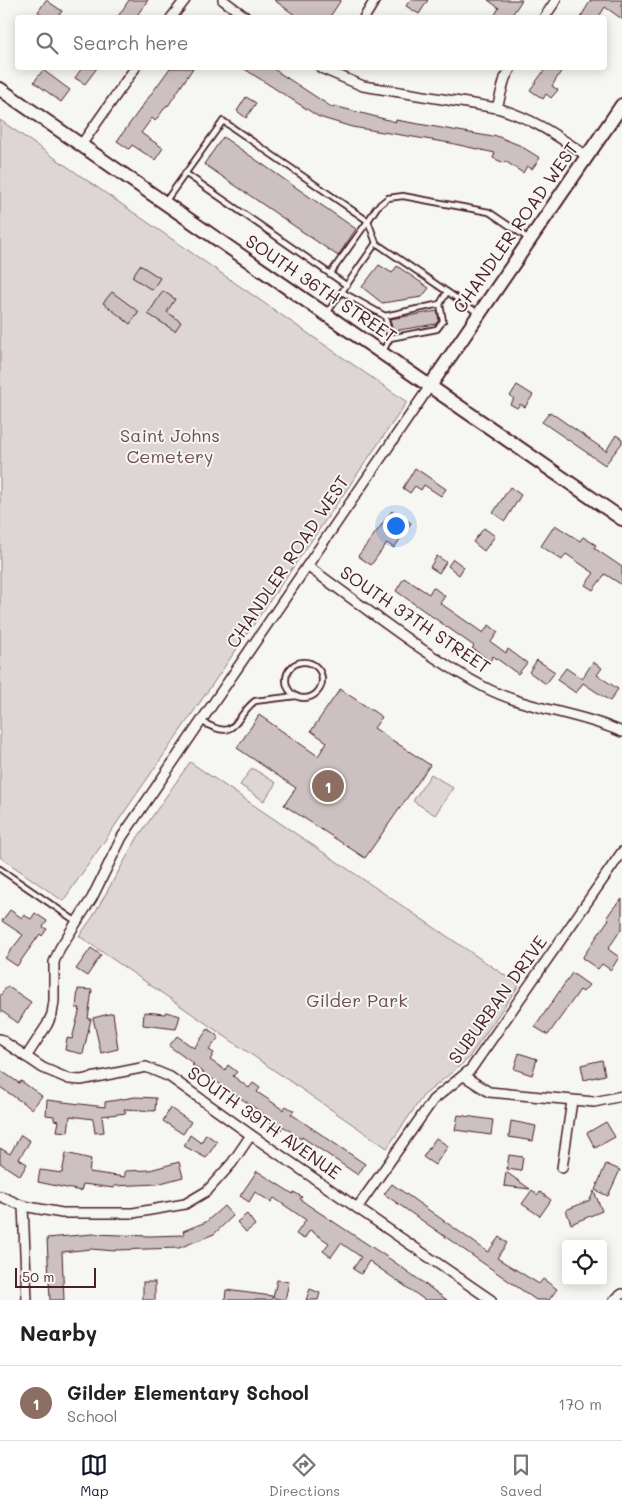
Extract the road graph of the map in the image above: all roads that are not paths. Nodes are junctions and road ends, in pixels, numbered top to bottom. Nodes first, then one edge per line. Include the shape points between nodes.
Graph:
1 (185, 0) edge
2 (223, 0) edge
3 (375, 0) edge
4 (556, 0) edge
5 (173, 15) edge
6 (243, 15) edge
7 (366, 15) edge
8 (546, 15) edge
9 (134, 70) edge
10 (510, 70) edge
11 (336, 71) edge
12 (0, 89) edge
13 (622, 105) edge
14 (497, 108) junction
15 (81, 145) junction
16 (587, 156) junction
17 (185, 173) junction
18 (164, 203) junction
19 (368, 221) junction
20 (530, 240) junction
21 (376, 243) junction
22 (330, 274) junction
23 (346, 285) junction
24 (342, 292) junction
25 (447, 292) junction
26 (440, 304) junction
27 (478, 313) junction
28 (326, 314) junction
29 (385, 316) junction
30 (428, 325) dead end
31 (415, 327) dead end
32 (404, 329) dead end
33 (429, 331) junction
34 (416, 334) junction
35 (405, 336) junction
36 (390, 338) junction
37 (383, 352) junction
38 (430, 386) junction
39 (622, 519) edge
40 (307, 566) junction
41 (296, 696) junction
42 (200, 720) junction
43 (622, 732) edge
44 (622, 852) edge
45 (0, 869) edge
46 (77, 922) junction
47 (0, 1039) edge
48 (26, 1057) junction
49 (464, 1076) junction
50 (621, 1098) edge
51 (572, 1101) junction
52 (251, 1135) junction
53 (562, 1168) dead end
54 (0, 1196) edge
55 (23, 1206) junction
56 (357, 1208) junction
57 (622, 1294) edge
58 (27, 1300) edge
59 (492, 1300) edge
60 (614, 1300) edge

1 - 5 street
2 - 6 street
3 - 7 street
4 - 8 street
9 - 15 street
10 - 14 street
11 - 14 street via 363,86
12 - 15 main road, SOUTH 36TH STREET
13 - 16 main road, CHANDLER ROAD WEST
14 - 16 street via 538,123
15 - 18 main road, SOUTH 36TH STREET
16 - 20 main road, CHANDLER ROAD WEST
17 - 18 lane
17 - 19 lane via 222,121
17 - 22 lane
18 - 28 main road, SOUTH 36TH STREET
19 - 20 lane via 388,198 403,196 489,212
19 - 21 lane
19 - 22 lane
20 - 27 main road, CHANDLER ROAD WEST
21 - 23 lane
21 - 25 lane
22 - 23 lane
23 - 24 lane
24 - 28 lane
24 - 29 lane
25 - 26 lane
25 - 27 lane
26 - 29 lane via 413,313
26 - 33 lane via 443,321 437,329
27 - 38 main road, CHANDLER ROAD WEST
28 - 37 main road, SOUTH 36TH STREET
29 - 36 lane
30 - 33 lane
31 - 34 lane
32 - 35 lane
33 - 34 lane
34 - 35 lane
35 - 36 lane
36 - 37 lane
37 - 38 main road, SOUTH 36TH STREET
38 - 39 main road, SOUTH 36TH STREET
38 - 40 street, CHANDLER ROAD WEST
40 - 42 street, CHANDLER ROAD WEST
40 - 43 street, SOUTH 37TH STREET via 438,659 485,687 529,705
41 - 41 lane via 308,698 319,691 322,679 313,664 296,664 288,672 288,689
41 - 42 lane via 255,701 228,730 218,730
42 - 46 street, CHANDLER ROAD WEST via 129,824
44 - 49 street, SUBURBAN DRIVE
45 - 46 lane
46 - 48 street, CHANDLER ROAD WEST via 54,962 52,1014
47 - 48 street, SOUTH 39TH AVENUE
48 - 52 street, SOUTH 39TH AVENUE via 69,1079 82,1080 146,1067 156,1070
49 - 51 street via 489,1092
49 - 56 street, SUBURBAN DRIVE via 433,1100
50 - 51 street
51 - 53 street
52 - 55 street via 207,1190 185,1204 133,1213 62,1213
52 - 56 street, SOUTH 39TH AVENUE
54 - 55 street
55 - 58 street
56 - 59 street, SOUTH 39TH AVENUE
57 - 60 street

